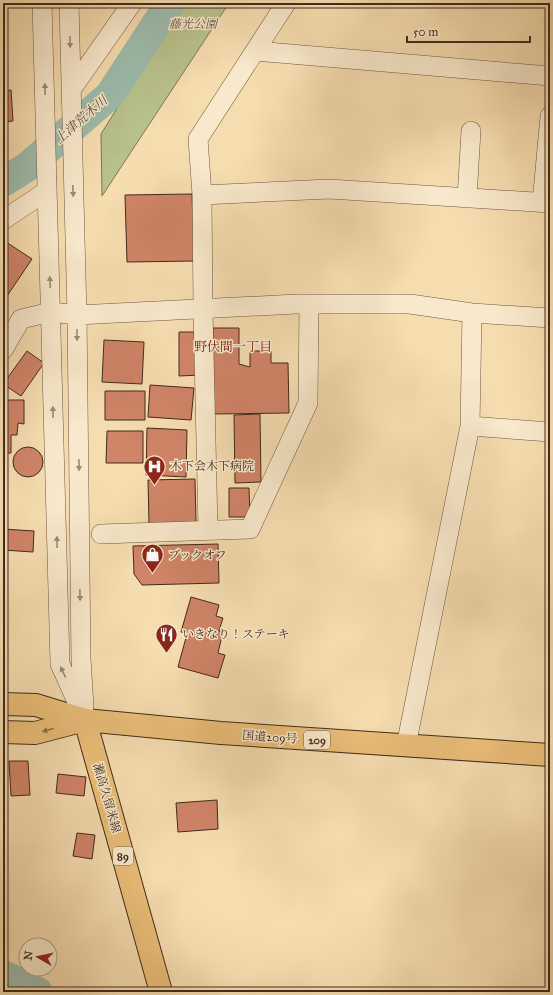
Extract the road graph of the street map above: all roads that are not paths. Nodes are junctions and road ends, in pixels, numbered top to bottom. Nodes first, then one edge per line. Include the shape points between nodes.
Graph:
1 (42, 3) edge
2 (69, 3) edge
3 (132, 3) edge
4 (286, 3) edge
5 (255, 51) junction
6 (550, 76) edge
7 (71, 90) junction
8 (550, 116) edge
9 (471, 131) dead end
10 (47, 189) junction
11 (202, 195) junction
12 (467, 198) junction
13 (546, 203) edge
14 (3, 220) edge
15 (309, 304) junction
16 (202, 309) junction
17 (51, 312) junction
18 (472, 313) junction
19 (77, 315) junction
20 (550, 318) edge
21 (3, 350) edge
22 (470, 426) junction
23 (550, 432) edge
24 (208, 530) junction
25 (101, 534) dead end
26 (3, 704) edge
27 (85, 720) junction
28 (3, 732) edge
29 (406, 746) junction
30 (550, 755) edge
31 (161, 992) edge

10 -> 1 street
2 -> 7 street
3 - 7 street
4 - 5 street
5 - 6 street
5 - 11 street via 198,139
7 -> 19 street
8 - 13 street
9 - 12 street
10 - 14 street
17 -> 10 street
11 - 12 street via 329,189
11 - 16 street
12 - 13 street
15 - 16 street
15 - 18 street via 410,304
15 - 24 street via 308,403 250,529
16 - 19 street
16 - 24 street
17 - 19 street
17 - 21 street via 21,319
27 -> 17 street via 60,664
18 - 20 street
18 - 22 street
19 -> 27 street via 81,659
22 - 23 street
22 - 29 street
24 - 25 street
26 - 27 main road, 209 via 36,705
27 -> 28 main road, 209 via 35,733
27 - 29 main road, 国道209号 / 209
27 - 31 main road, 瀬高久留米線 / 89
29 - 30 main road, 国道209号 / 209

